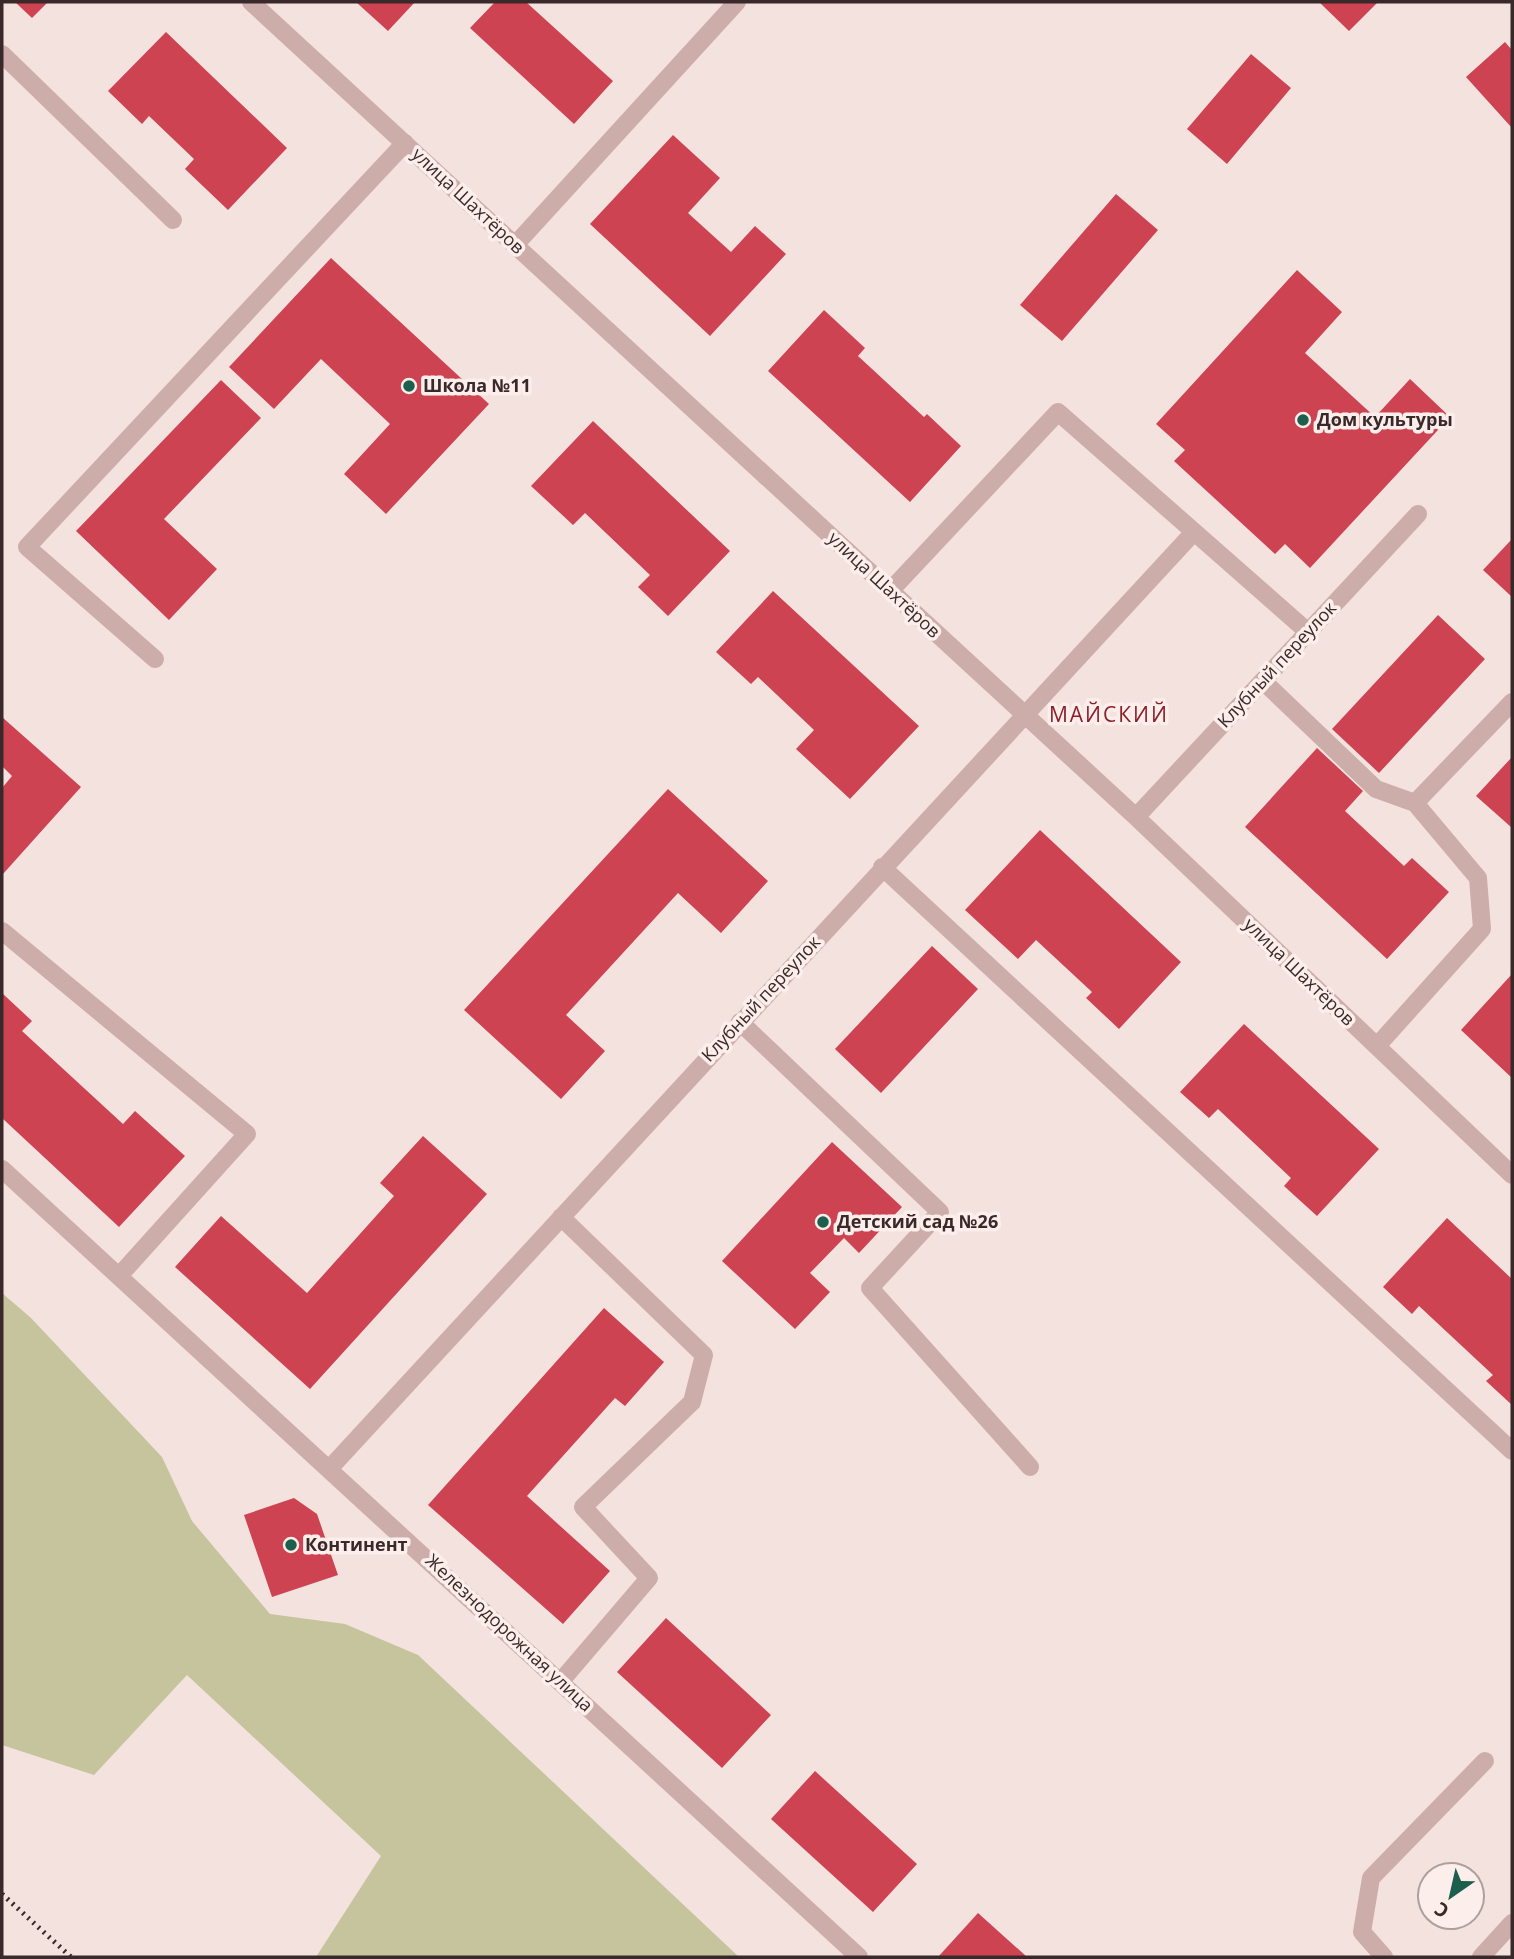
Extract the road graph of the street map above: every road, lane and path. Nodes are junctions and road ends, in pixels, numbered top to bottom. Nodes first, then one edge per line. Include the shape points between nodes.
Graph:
1 (251, 2) edge
2 (737, 2) edge
3 (2, 54) edge
4 (405, 143) junction
5 (173, 220) dead end
6 (515, 245) junction
7 (1418, 514) dead end
8 (1194, 532) junction
9 (890, 591) junction
10 (1308, 632) junction
11 (155, 659) dead end
12 (1263, 681) junction
13 (1512, 702) edge
14 (1023, 714) junction
15 (1415, 803) junction
16 (1136, 817) junction
17 (882, 867) junction
18 (2, 931) edge
19 (740, 1022) junction
20 (1377, 1046) junction
21 (2, 1169) edge
22 (1512, 1175) edge
23 (561, 1217) junction
24 (119, 1276) junction
25 (1512, 1451) edge
26 (1031, 1467) dead end
27 (330, 1468) junction
28 (561, 1681) junction
29 (1485, 1761) dead end
30 (1512, 1923) edge
31 (859, 1957) edge
32 (1384, 1957) edge
33 (1482, 1957) edge

1 - 4 street, улица Шахтёров
2 - 6 street
3 - 5 street
4 - 6 street, улица Шахтёров
4 - 11 street via 27,547
6 - 9 street, улица Шахтёров
7 - 10 street, Клубный переулок
8 - 9 street via 1058,412
8 - 10 street
8 - 14 street, Клубный переулок
9 - 14 street, улица Шахтёров
10 - 12 street, Клубный переулок
12 - 15 street via 1376,789
12 - 16 street, Клубный переулок
13 - 15 street
14 - 16 street, улица Шахтёров
14 - 17 street, Клубный переулок
15 - 20 street via 1478,878 1482,929
16 - 20 street, улица Шахтёров
17 - 19 street, Клубный переулок
17 - 25 street
18 - 24 street via 247,1134
19 - 23 street, Клубный переулок
19 - 26 street via 940,1212 870,1288
20 - 22 street, улица Шахтёров
21 - 24 street, Железнодорожная улица
23 - 27 street, Клубный переулок
23 - 28 street via 704,1355 692,1402 583,1507 649,1578
24 - 27 street, Железнодорожная улица
27 - 28 street, Железнодорожная улица
28 - 31 street, Железнодорожная улица
29 - 32 street via 1371,1878 1362,1932
30 - 33 street

